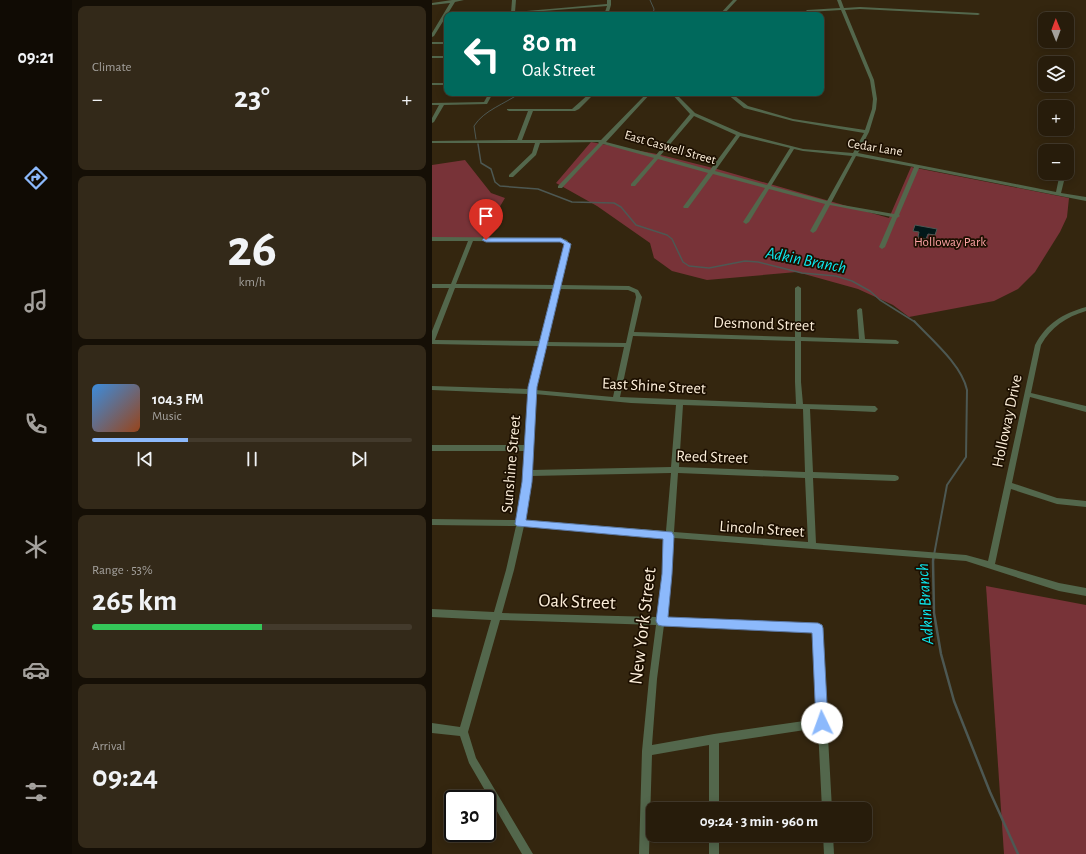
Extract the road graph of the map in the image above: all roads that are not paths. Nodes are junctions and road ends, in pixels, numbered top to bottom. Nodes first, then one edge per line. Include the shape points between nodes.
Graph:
1 (462, 0) edge
2 (514, 0) edge
3 (609, 0) edge
4 (734, 0) edge
5 (839, 0) edge
6 (454, 1) edge
7 (432, 4) edge
8 (610, 5) junction
9 (562, 8) junction
10 (842, 8) junction
11 (447, 12) edge
12 (513, 12) edge
13 (529, 12) edge
14 (562, 12) edge
15 (607, 12) edge
16 (724, 12) edge
17 (807, 12) edge
18 (978, 14) dead end
19 (444, 16) edge
20 (436, 28) edge
21 (432, 36) edge
22 (432, 43) edge
23 (444, 43) edge
24 (432, 57) edge
25 (444, 57) edge
26 (432, 84) edge
27 (444, 84) edge
28 (489, 96) edge
29 (590, 96) edge
30 (646, 96) edge
31 (676, 96) edge
32 (732, 96) edge
33 (432, 104) edge
34 (442, 104) junction
35 (509, 110) dead end
36 (531, 110) junction
37 (693, 114) junction
38 (432, 122) edge
39 (867, 132) junction
40 (739, 134) junction
41 (519, 141) junction
42 (538, 141) junction
43 (432, 142) edge
44 (603, 142) junction
45 (793, 147) junction
46 (855, 155) junction
47 (657, 156) junction
48 (917, 166) junction
49 (712, 171) junction
50 (511, 176) dead end
51 (1061, 180) edge
52 (633, 185) dead end
53 (560, 187) dead end
54 (768, 187) junction
55 (1058, 194) junction
56 (1086, 199) edge
57 (829, 204) junction
58 (686, 207) dead end
59 (897, 216) junction
60 (746, 222) dead end
61 (813, 232) dead end
62 (432, 239) edge
63 (471, 240) junction
64 (882, 247) dead end
65 (432, 286) edge
66 (453, 287) junction
67 (558, 288) junction
68 (798, 288) dead end
69 (1086, 309) edge
70 (860, 310) dead end
71 (631, 334) junction
72 (432, 339) edge
73 (797, 339) junction
74 (862, 341) junction
75 (432, 342) edge
76 (896, 342) dead end
77 (543, 343) junction
78 (628, 345) junction
79 (432, 388) edge
80 (532, 392) junction
81 (1027, 394) junction
82 (616, 399) junction
83 (680, 402) junction
84 (803, 406) junction
85 (875, 409) dead end
86 (1086, 409) edge
87 (432, 448) edge
88 (529, 448) junction
89 (674, 470) junction
90 (528, 473) junction
91 (808, 475) junction
92 (895, 478) dead end
93 (1008, 485) junction
94 (1086, 504) edge
95 (432, 522) edge
96 (520, 524) junction
97 (669, 536) junction
98 (812, 546) junction
99 (991, 565) junction
100 (1086, 592) edge
101 (432, 613) edge
102 (496, 616) junction
103 (662, 621) junction
104 (822, 723) junction
105 (432, 728) edge
106 (463, 732) junction
107 (714, 739) junction
108 (647, 751) junction
109 (714, 802) edge
110 (827, 802) edge
111 (714, 842) edge
112 (828, 842) edge
113 (528, 854) edge
114 (644, 854) edge
115 (714, 854) edge
116 (829, 854) edge

1 - 6 street
2 - 12 street
3 - 8 street
4 - 16 street
5 - 10 street
6 - 7 street
6 - 11 street
8 - 9 street
8 - 15 street
9 - 13 street
9 - 14 street
10 - 17 street
10 - 18 street
10 - 39 street via 874,90 874,109
19 - 20 street
20 - 21 street
22 - 23 street
24 - 25 street
26 - 27 street
28 - 34 street via 485,103
29 - 36 street via 573,110
30 - 44 street
31 - 37 street, Cedar Lane
32 - 39 street via 746,107 793,120
33 - 34 street
34 - 38 street
35 - 36 street
36 - 41 street
37 - 40 street, Cedar Lane
37 - 47 street
39 - 46 street
40 - 45 street, Cedar Lane
40 - 49 street
41 - 42 street, East Caswell Street
41 - 43 street, East Caswell Street
42 - 44 street, East Caswell Street
42 - 50 street via 534,154
44 - 47 street, East Caswell Street
44 - 53 street
45 - 46 street, Cedar Lane
45 - 54 street
46 - 48 street, Cedar Lane
46 - 57 street
47 - 49 street, East Caswell Street
47 - 52 street
48 - 55 street, Cedar Lane
48 - 59 street
49 - 54 street, East Caswell Street
49 - 58 street
51 - 55 street
54 - 57 street, East Caswell Street
54 - 60 street
55 - 56 street, Cedar Lane
57 - 59 street, East Caswell Street
57 - 61 street
59 - 64 street
62 - 63 street
63 - 66 street
63 - 67 street, Sunshine Street via 561,240 567,244
65 - 66 street
66 - 67 street
66 - 72 street
67 - 71 street via 635,290 638,297
67 - 77 street, Sunshine Street
68 - 73 street
69 - 81 street, Holloway Drive via 1056,322 1042,336
70 - 74 street
71 - 73 street, Desmond Street
71 - 78 street
73 - 74 street, Desmond Street
73 - 84 street via 798,382
74 - 76 street, Desmond Street
75 - 77 street
77 - 78 street
77 - 80 street, Sunshine Street
78 - 82 street
79 - 80 street, East Shine Street
80 - 82 street, East Shine Street
80 - 88 street, Sunshine Street
81 - 86 street
81 - 93 street, Holloway Drive
82 - 83 street, East Shine Street
83 - 84 street, East Shine Street
83 - 89 street, New York Street
84 - 85 street, East Shine Street
84 - 91 street
87 - 88 street
88 - 90 street, Sunshine Street
89 - 90 street, Reed Street
89 - 91 street, Reed Street
89 - 97 street, New York Street
90 - 96 street, Sunshine Street
91 - 92 street, Reed Street
91 - 98 street
93 - 94 street via 1057,501
93 - 99 street, Holloway Drive
95 - 96 street, Lincoln Street
96 - 97 street, Lincoln Street
96 - 102 street, Sunshine Street
97 - 98 street, Lincoln Street
97 - 103 street, New York Street
98 - 99 street, Lincoln Street via 930,554 966,558
99 - 100 street, Lincoln Street via 1059,587
101 - 102 street, Oak Street
102 - 103 street, Oak Street
102 - 106 street, Sunshine Street
103 - 104 street, Oak Street via 818,628
103 - 108 street, New York Street via 653,678
104 - 107 street
104 - 110 street
105 - 106 street
106 - 113 street via 472,760
107 - 108 street
107 - 109 street
108 - 114 street, New York Street
111 - 115 street
112 - 116 street

